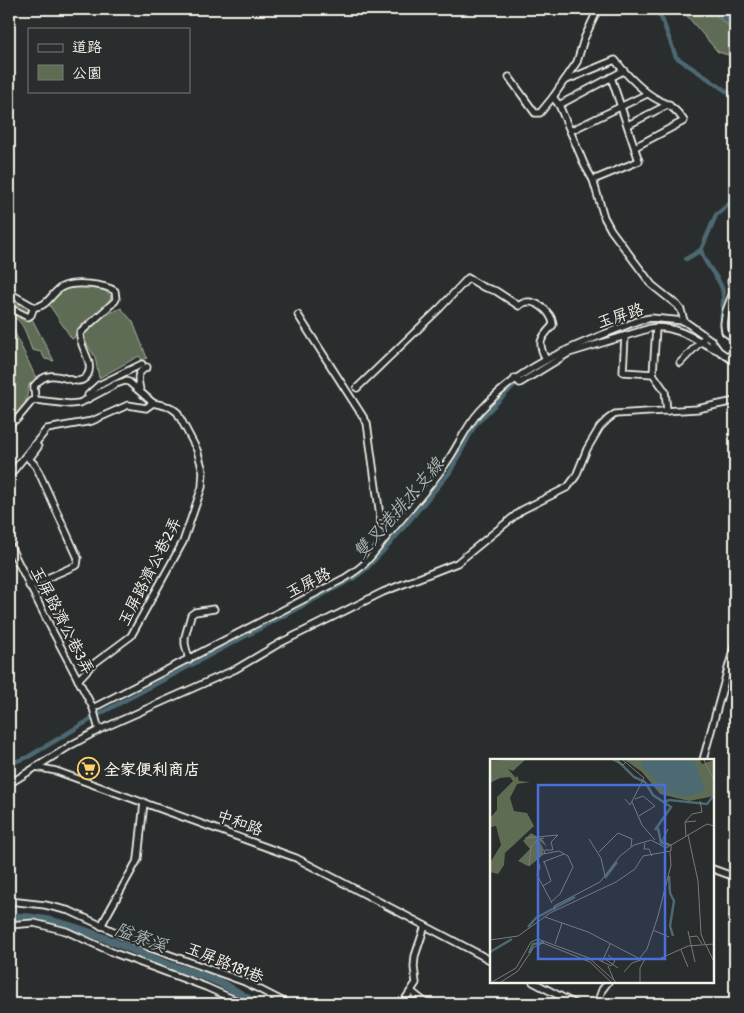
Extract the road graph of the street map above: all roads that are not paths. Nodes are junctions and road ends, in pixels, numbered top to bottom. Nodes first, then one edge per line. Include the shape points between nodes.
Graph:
1 (598, 9) edge
2 (624, 71) junction
3 (509, 77) dead end
4 (612, 77) junction
5 (564, 81) junction
6 (647, 94) junction
7 (553, 97) junction
8 (669, 104) junction
9 (559, 105) junction
10 (622, 106) junction
11 (628, 125) junction
12 (570, 131) junction
13 (635, 147) junction
14 (593, 180) junction
15 (735, 280) edge
16 (9, 292) edge
17 (735, 302) edge
18 (728, 305) junction
19 (34, 307) junction
20 (9, 310) edge
21 (298, 314) dead end
22 (684, 321) junction
23 (656, 328) junction
24 (625, 336) junction
25 (706, 336) junction
26 (735, 339) edge
27 (701, 342) junction
28 (718, 351) junction
29 (546, 360) junction
30 (735, 362) edge
31 (680, 363) dead end
32 (653, 374) junction
33 (516, 378) junction
34 (357, 388) dead end
35 (140, 391) junction
36 (34, 400) junction
37 (735, 400) edge
38 (153, 403) junction
39 (70, 404) junction
40 (667, 411) junction
41 (9, 424) edge
42 (36, 444) junction
43 (9, 476) edge
44 (392, 530) junction
45 (9, 544) edge
46 (30, 586) junction
47 (214, 610) dead end
48 (735, 643) edge
49 (189, 660) junction
50 (78, 680) junction
51 (93, 708) junction
52 (99, 730) junction
53 (703, 759) edge
54 (36, 767) junction
55 (9, 784) edge
56 (144, 802) junction
57 (714, 869) edge
58 (735, 877) edge
59 (9, 901) edge
60 (9, 925) edge
61 (101, 926) junction
62 (425, 926) junction
63 (490, 960) edge
64 (535, 983) edge
65 (607, 983) edge
66 (412, 992) junction
67 (244, 1004) edge
68 (288, 1004) edge
69 (402, 1004) edge
70 (427, 1004) edge
71 (575, 1004) edge
72 (597, 1004) edge

1 - 5 street via 577,62
2 - 4 street
2 - 5 street via 616,60
2 - 6 street
3 - 7 street via 535,113 540,113
4 - 9 street
4 - 10 street
5 - 7 street
6 - 8 street
6 - 10 street
7 - 9 street, 玉屏路
8 - 11 street
8 - 13 street via 677,109 684,121
9 - 12 street, 玉屏路
10 - 11 street
10 - 12 street
11 - 13 street
12 - 14 street, 玉屏路
13 - 14 street via 639,161
14 - 22 street, 玉屏路 via 611,230 652,285 677,305
15 - 18 street via 732,281 733,292
16 - 19 street
17 - 18 street
18 - 26 street via 725,332
19 - 20 street via 28,318
19 - 36 street via 44,305 63,286 74,284 105,286 116,295 115,301 80,333 89,363 84,379 74,381 53,375 41,379 34,386
21 - 44 street via 367,423 381,524
22 - 25 street, 玉屏路
22 - 29 street, 玉屏路 via 640,320
23 - 24 street
23 - 27 street via 674,329
23 - 32 street
24 - 32 street via 623,372
24 - 33 street via 570,353 520,384
25 - 27 street
25 - 28 street, 玉屏路
27 - 28 street
27 - 31 street
28 - 30 street, 玉屏路
29 - 33 street, 玉屏路
29 - 34 street via 540,341 553,326 549,313 528,301 519,306 468,278
32 - 40 street via 665,391
33 - 44 street, 玉屏路 via 496,394 466,428 447,463
35 - 38 street, 玉屏路濟公巷2弄
35 - 39 street, 玉屏路濟公巷2弄 via 125,381 109,386 84,402
35 - 39 street via 138,375 144,365 99,385 82,400
36 - 39 street, 玉屏路濟公巷2弄
36 - 41 street
37 - 40 street via 697,409
38 - 42 street via 146,408 128,405 92,421 47,429
38 - 50 street, 玉屏路濟公巷2弄 via 177,412 197,450 203,471 202,486 180,548 131,636 92,665
40 - 52 street via 615,414 608,419 587,449 568,488 522,510 457,563 384,592 280,643 236,669
42 - 43 street
42 - 46 street via 38,446 29,459 36,466 79,562
44 - 49 street, 玉屏路 via 363,565 345,578
45 - 46 street, 玉屏路濟公巷3弄
46 - 50 street, 玉屏路濟公巷3弄
47 - 49 street via 191,615 185,644
48 - 53 street
49 - 51 street, 玉屏路
50 - 51 street, 玉屏路濟公巷3弄
51 - 52 street
52 - 54 street
54 - 55 street
54 - 56 street, 中和路
56 - 61 street via 138,859
56 - 62 street, 中和路 via 296,858
57 - 58 street
59 - 61 street, 玉屏路181巷 via 70,911
60 - 67 street via 34,923 66,931
61 - 68 street, 玉屏路181巷 via 244,982
62 - 63 street, 中和路
62 - 66 street via 416,956 416,983
64 - 71 street
65 - 72 street
66 - 69 street
66 - 70 street

